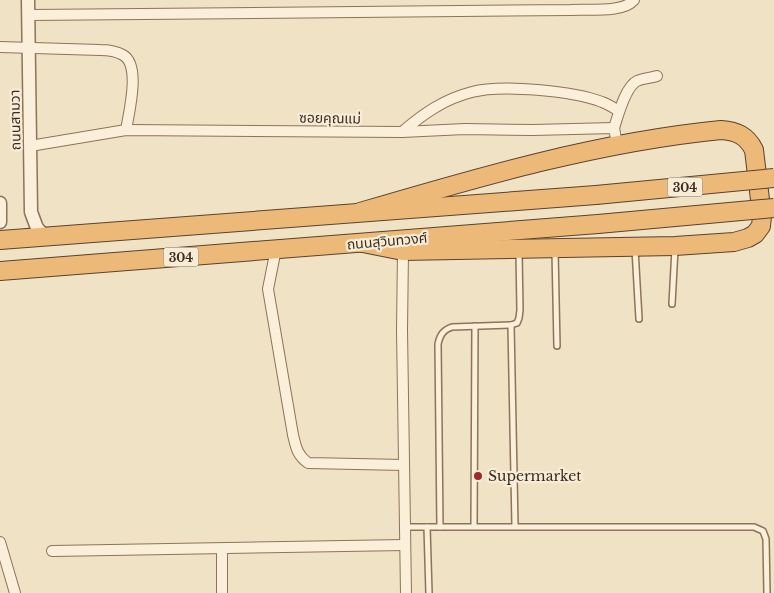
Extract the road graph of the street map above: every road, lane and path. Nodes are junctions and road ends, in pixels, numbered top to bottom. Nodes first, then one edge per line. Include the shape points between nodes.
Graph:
1 (28, 0) edge
2 (634, 0) edge
3 (28, 15) junction
4 (0, 47) edge
5 (29, 47) junction
6 (657, 76) dead end
7 (619, 111) junction
8 (126, 130) junction
9 (402, 132) junction
10 (616, 136) junction
11 (30, 146) junction
12 (774, 178) edge
13 (0, 203) edge
14 (774, 208) edge
15 (360, 212) junction
16 (0, 222) edge
17 (45, 236) junction
18 (0, 240) edge
19 (363, 243) junction
20 (635, 246) junction
21 (675, 246) junction
22 (555, 248) junction
23 (276, 249) junction
24 (518, 249) junction
25 (403, 251) junction
26 (0, 271) edge
27 (672, 304) dead end
28 (639, 319) dead end
29 (511, 325) junction
30 (474, 326) junction
31 (557, 346) dead end
32 (404, 465) junction
33 (474, 526) junction
34 (515, 526) junction
35 (405, 527) junction
36 (427, 527) junction
37 (440, 527) junction
38 (0, 542) edge
39 (405, 545) junction
40 (222, 548) junction
41 (52, 551) dead end
42 (14, 593) edge
43 (222, 593) edge
44 (406, 593) edge
45 (430, 593) edge
46 (767, 593) edge

1 - 3 street, ถนนสามวา
2 - 3 street via 620,8 571,10
3 - 5 street, ถนนสามวา
4 - 5 street
5 - 8 street via 114,51 124,55 133,72
5 - 11 street, ถนนสามวา
6 - 7 street via 637,81
7 - 9 street via 602,102 571,95 531,90 473,92 424,112
7 - 10 street
8 - 9 street, ซอยคุณแม่
8 - 11 street, ซอยคุณแม่
9 - 10 street, ซอยคุณแม่ via 533,130
10 - 15 highway
10 - 21 highway via 721,130 732,131 750,141 754,150 761,226 755,234 734,242
11 - 17 street, ถนนสามวา via 31,212 37,228
12 - 15 highway, 304, bridge
13 - 16 street
14 - 19 highway, ถนนสุวินทวงศ์ / 304, bridge
15 - 17 highway, 304
17 - 18 highway, 304
19 - 23 highway, ถนนสุวินทวงศ์ / 304
19 - 25 highway
20 - 21 highway
20 - 22 highway
20 - 28 lane
21 - 27 lane
22 - 24 highway
22 - 31 lane
23 - 26 highway, ถนนสุวินทวงศ์ / 304
23 - 32 street via 268,289 292,435 301,458 308,463
24 - 25 highway
24 - 29 lane via 519,318
25 - 32 street
29 - 30 lane
29 - 34 lane
30 - 33 lane
30 - 37 lane via 452,327 440,336 438,344
32 - 35 street
33 - 34 lane
33 - 37 lane
34 - 46 lane via 758,528 765,533 766,539
35 - 36 lane
35 - 39 street
36 - 37 lane
36 - 45 lane
38 - 42 street
39 - 40 street
39 - 44 street
40 - 41 street
40 - 43 street

